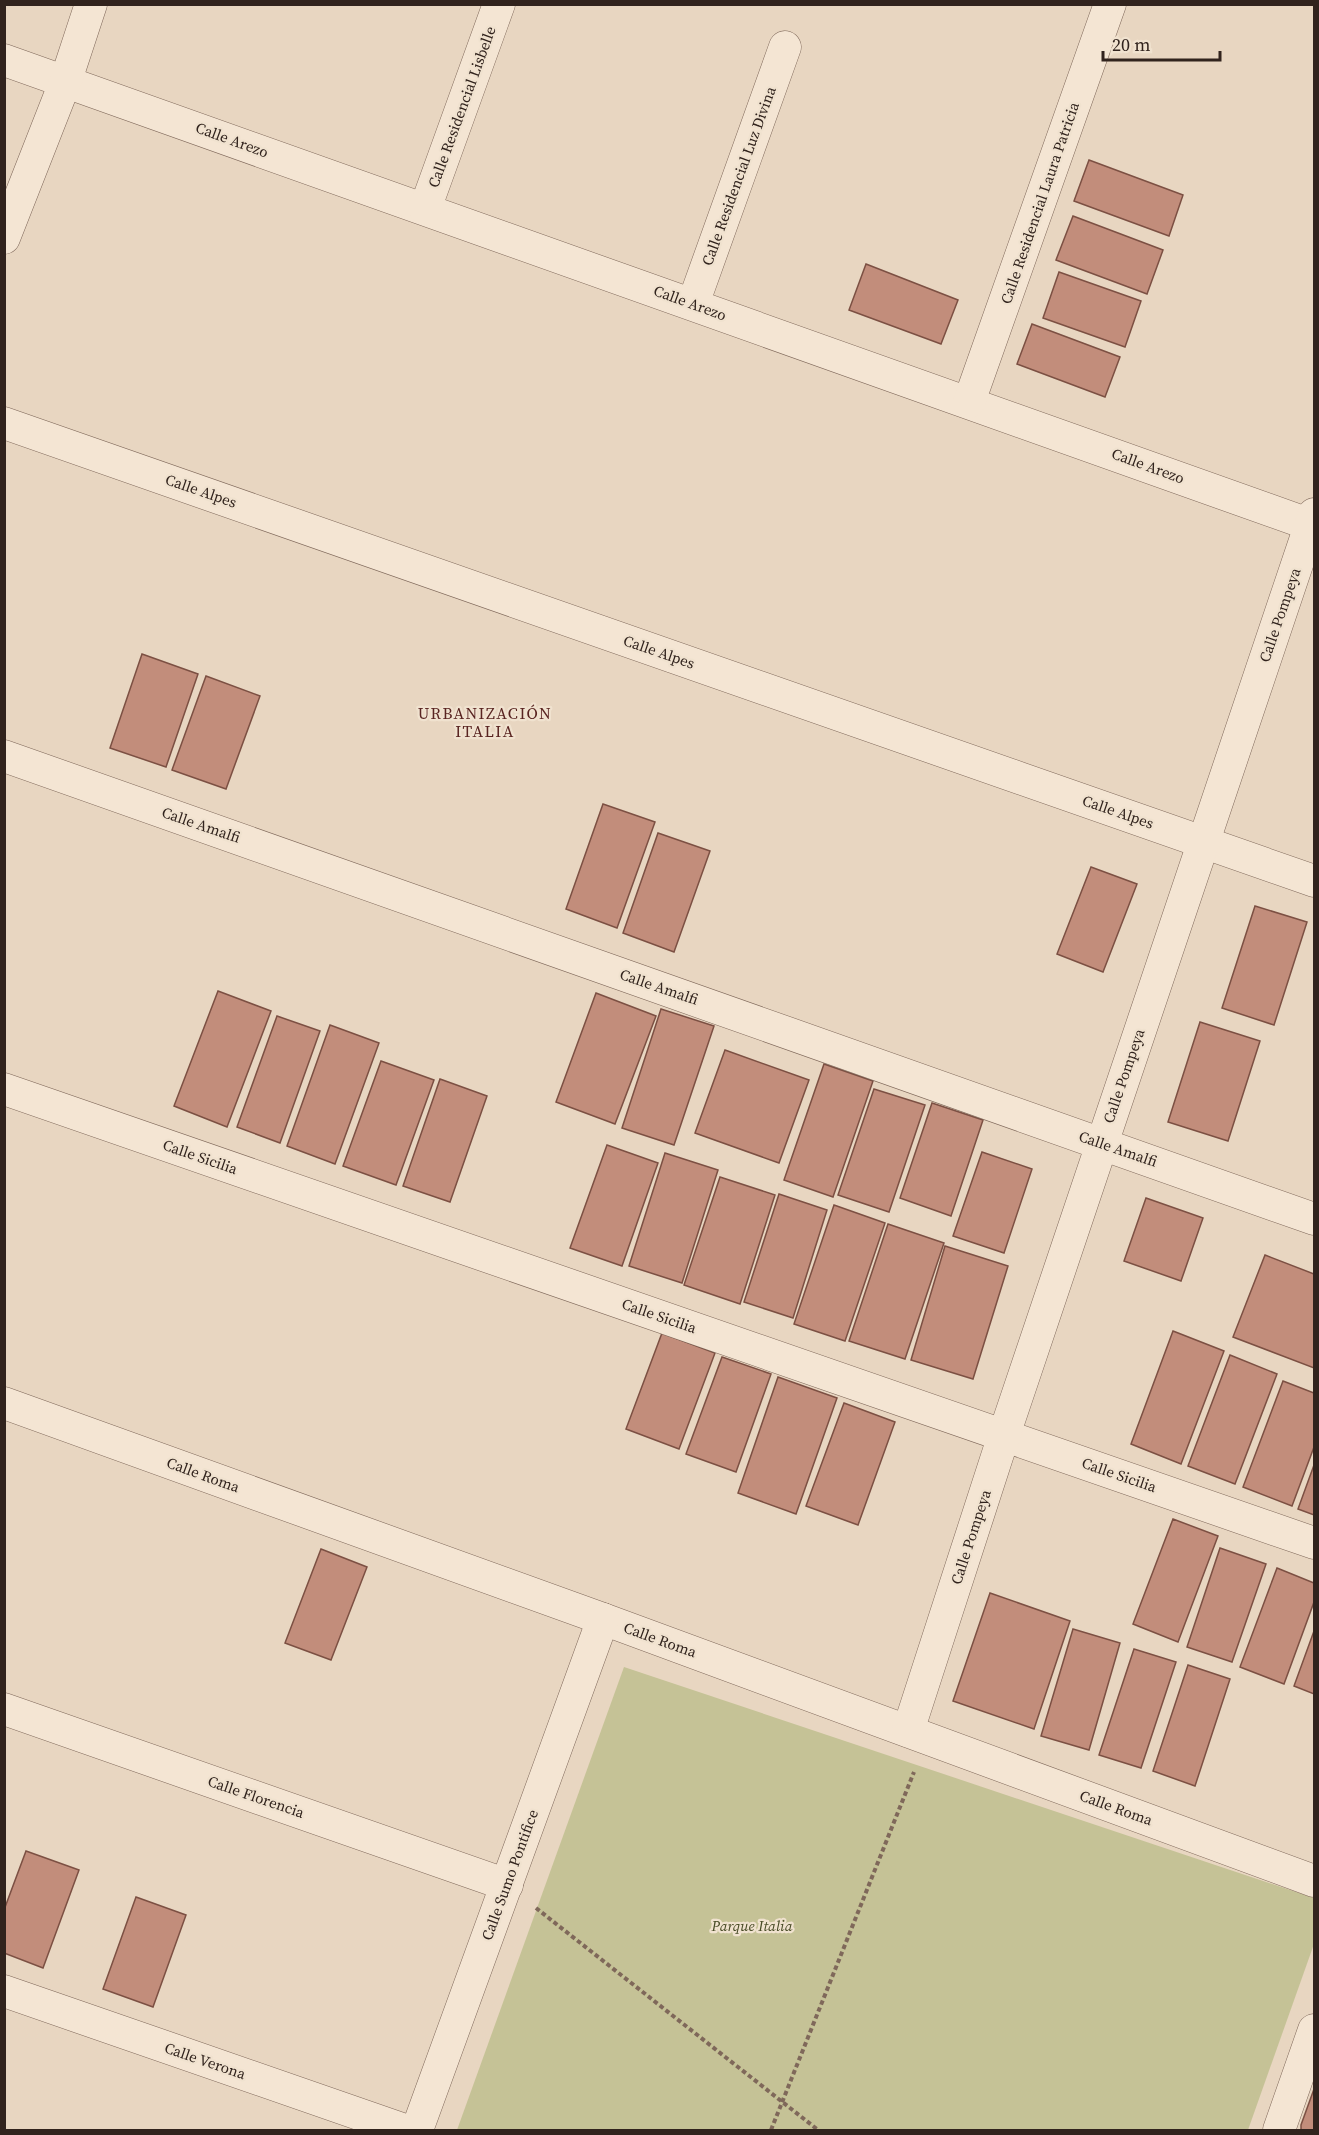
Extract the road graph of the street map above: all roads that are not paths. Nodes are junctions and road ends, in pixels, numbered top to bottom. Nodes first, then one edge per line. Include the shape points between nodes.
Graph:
1 (91, 4) edge
2 (499, 4) edge
3 (1110, 4) edge
4 (785, 47) dead end
5 (4, 60) edge
6 (66, 80) junction
7 (425, 209) junction
8 (4, 238) edge
9 (693, 304) junction
10 (969, 402) junction
11 (4, 423) edge
12 (1313, 521) edge
13 (4, 756) edge
14 (1204, 842) junction
15 (1314, 880) edge
16 (4, 1089) edge
17 (1101, 1144) junction
18 (1314, 1219) edge
19 (4, 1403) edge
20 (1004, 1435) junction
21 (1314, 1543) edge
22 (603, 1619) junction
23 (4, 1709) edge
24 (918, 1735) junction
25 (1314, 1881) edge
26 (507, 1885) junction
27 (4, 1991) edge
28 (1314, 2030) edge
29 (405, 2130) edge
30 (417, 2130) edge
31 (1279, 2130) edge

1 - 6 street
2 - 7 street, Calle Residencial Lisbelle
3 - 10 street, Calle Residencial Laura Patricia
4 - 9 street, Calle Residencial Luz Divina
5 - 6 street, Calle Arezo
6 - 7 street, Calle Arezo
6 - 8 street
7 - 9 street, Calle Arezo
9 - 10 street, Calle Arezo
10 - 12 street, Calle Arezo
11 - 14 street, Calle Alpes
12 - 14 street, Calle Pompeya
13 - 17 street, Calle Amalfi
14 - 15 street, Calle Alpes
14 - 17 street, Calle Pompeya
16 - 20 street, Calle Sicilia
17 - 18 street, Calle Amalfi
17 - 20 street, Calle Pompeya
19 - 22 street, Calle Roma
20 - 21 street, Calle Sicilia
20 - 24 street, Calle Pompeya
22 - 24 street, Calle Roma
22 - 26 street, Calle Sumo Pontifice
23 - 26 street, Calle Florencia
24 - 25 street, Calle Roma
26 - 30 street, Calle Sumo Pontifice
27 - 29 street, Calle Verona
28 - 31 street

